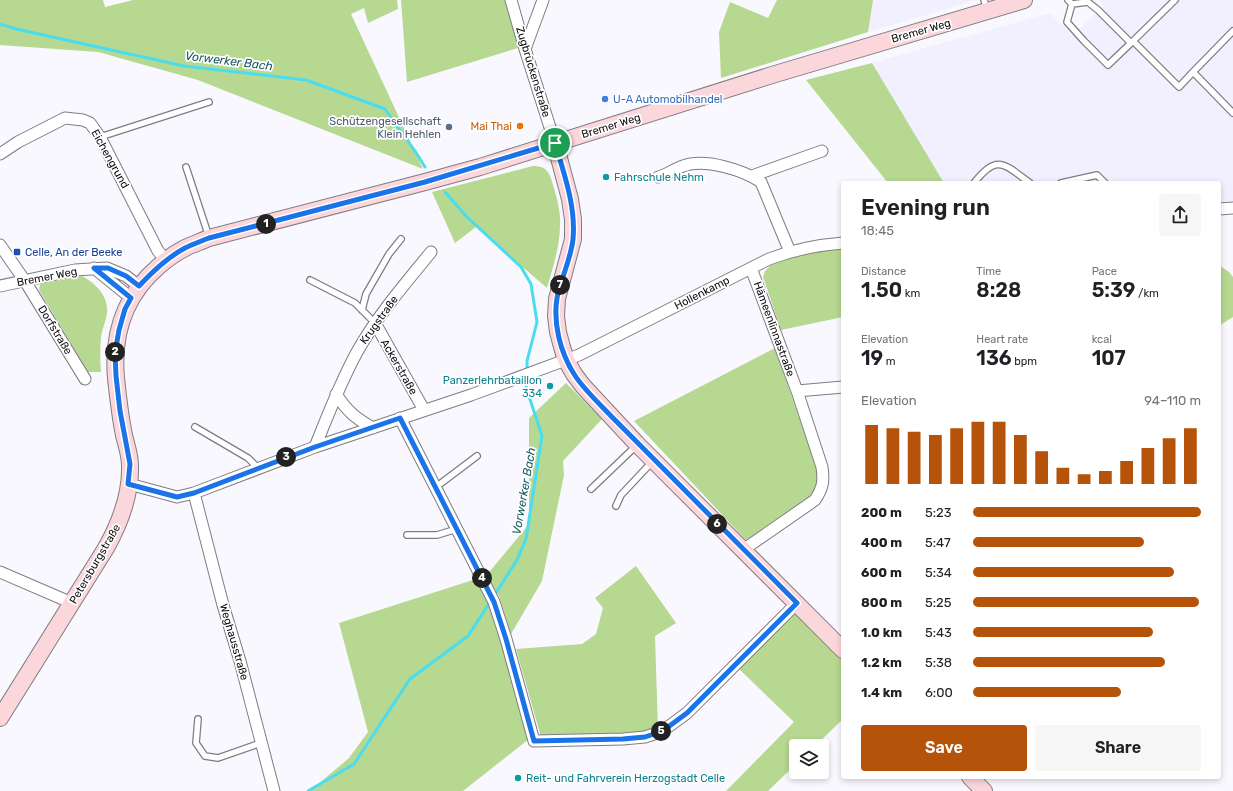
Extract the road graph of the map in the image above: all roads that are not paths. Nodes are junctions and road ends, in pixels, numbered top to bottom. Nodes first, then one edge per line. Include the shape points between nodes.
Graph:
1 (511, 0) edge
2 (543, 0) edge
3 (1024, 0) edge
4 (1175, 0) edge
5 (1070, 2) edge
6 (986, 6) edge
7 (1233, 31) edge
8 (1132, 42) junction
9 (525, 49) junction
10 (1193, 72) junction
11 (209, 102) dead end
12 (1233, 113) edge
13 (100, 137) junction
14 (555, 143) junction
15 (822, 151) dead end
16 (0, 154) edge
17 (186, 167) dead end
18 (752, 176) junction
19 (658, 178) dead end
20 (976, 181) edge
21 (1027, 181) edge
22 (1071, 181) edge
23 (1103, 181) edge
24 (1233, 208) edge
25 (1221, 209) edge
26 (209, 238) junction
27 (401, 239) dead end
28 (841, 243) edge
29 (0, 244) edge
30 (432, 252) dead end
31 (790, 252) junction
32 (166, 260) junction
33 (752, 268) junction
34 (310, 280) dead end
35 (25, 281) junction
36 (0, 286) edge
37 (135, 292) junction
38 (362, 310) junction
39 (375, 323) junction
40 (566, 360) junction
41 (85, 379) dead end
42 (841, 387) edge
43 (797, 391) junction
44 (336, 394) junction
45 (424, 410) junction
46 (400, 418) junction
47 (195, 427) dead end
48 (373, 428) junction
49 (637, 444) junction
50 (315, 447) junction
51 (477, 456) dead end
52 (654, 461) junction
53 (258, 468) junction
54 (128, 484) junction
55 (436, 487) junction
56 (591, 489) dead end
57 (194, 493) junction
58 (616, 506) dead end
59 (457, 529) junction
60 (407, 535) dead end
61 (743, 550) junction
62 (0, 572) edge
63 (72, 603) junction
64 (797, 603) junction
65 (841, 648) edge
66 (0, 718) edge
67 (198, 719) dead end
68 (261, 743) junction
69 (972, 779) edge
70 (274, 791) edge
71 (984, 791) edge

1 - 9 street, Zugbrückenstraße
2 - 9 street
3 - 6 main road, Bremer Weg
4 - 8 lane
5 - 8 lane via 1088,2
5 - 8 lane via 1067,22 1108,66
6 - 14 main road, Bremer Weg
7 - 10 lane
8 - 10 lane via 1179,87
9 - 14 street, Zugbrückenstraße
10 - 12 lane
11 - 13 lane
13 - 16 street, Eichengrund via 90,123 65,118
13 - 32 street, Eichengrund via 158,251
14 - 26 main road, Bremer Weg via 425,182
14 - 40 main road via 566,179 573,219 573,239 557,299 556,316
15 - 18 street
17 - 26 lane
18 - 19 street via 701,163 683,166
18 - 31 street via 761,182
20 - 21 lane via 993,164 1006,165
22 - 23 lane via 1097,175
24 - 25 street
26 - 32 main road, Bremer Weg
27 - 38 lane via 389,254 366,294
28 - 31 street, Hollenkamp
29 - 35 street, Dorfstraße
30 - 39 street, Krugstraße
31 - 33 street, Hollenkamp
32 - 37 main road, Bremer Weg
33 - 40 street, Hollenkamp
33 - 43 street, Hämeenlinnastraße
34 - 38 lane via 355,303
35 - 36 street, Bremer Weg
35 - 37 street, Bremer Weg via 94,268
35 - 41 street, Dorfstraße
37 - 54 main road, Petersburgstraße via 125,309 115,353 116,376 130,464
38 - 39 lane
39 - 44 street, Krugstraße
39 - 45 street, Ackerstraße
40 - 45 street
40 - 49 main road via 583,386
42 - 43 street, Hämeenlinnastraße
43 - 61 street, Hämeenlinnastraße via 822,467 824,479 821,491 815,500
44 - 48 street via 347,410
44 - 50 street, Krugstraße
45 - 46 street
46 - 48 street
46 - 55 street
47 - 53 lane via 248,458
48 - 50 street
49 - 52 main road
49 - 56 lane
50 - 53 street
51 - 55 lane
52 - 58 lane via 620,495
52 - 61 main road
53 - 57 street
54 - 57 street via 177,497
54 - 63 main road, Petersburgstraße via 124,511 117,530
55 - 59 street
57 - 68 street, Weghausstraße
59 - 60 lane via 437,535
59 - 64 street via 494,602 534,741 623,739 657,733 687,713
61 - 64 main road
62 - 63 street
63 - 66 main road, Petersburgstraße
64 - 65 main road
67 - 68 lane via 196,743 205,756 218,758
68 - 70 street, Weghausstraße
69 - 71 main road

